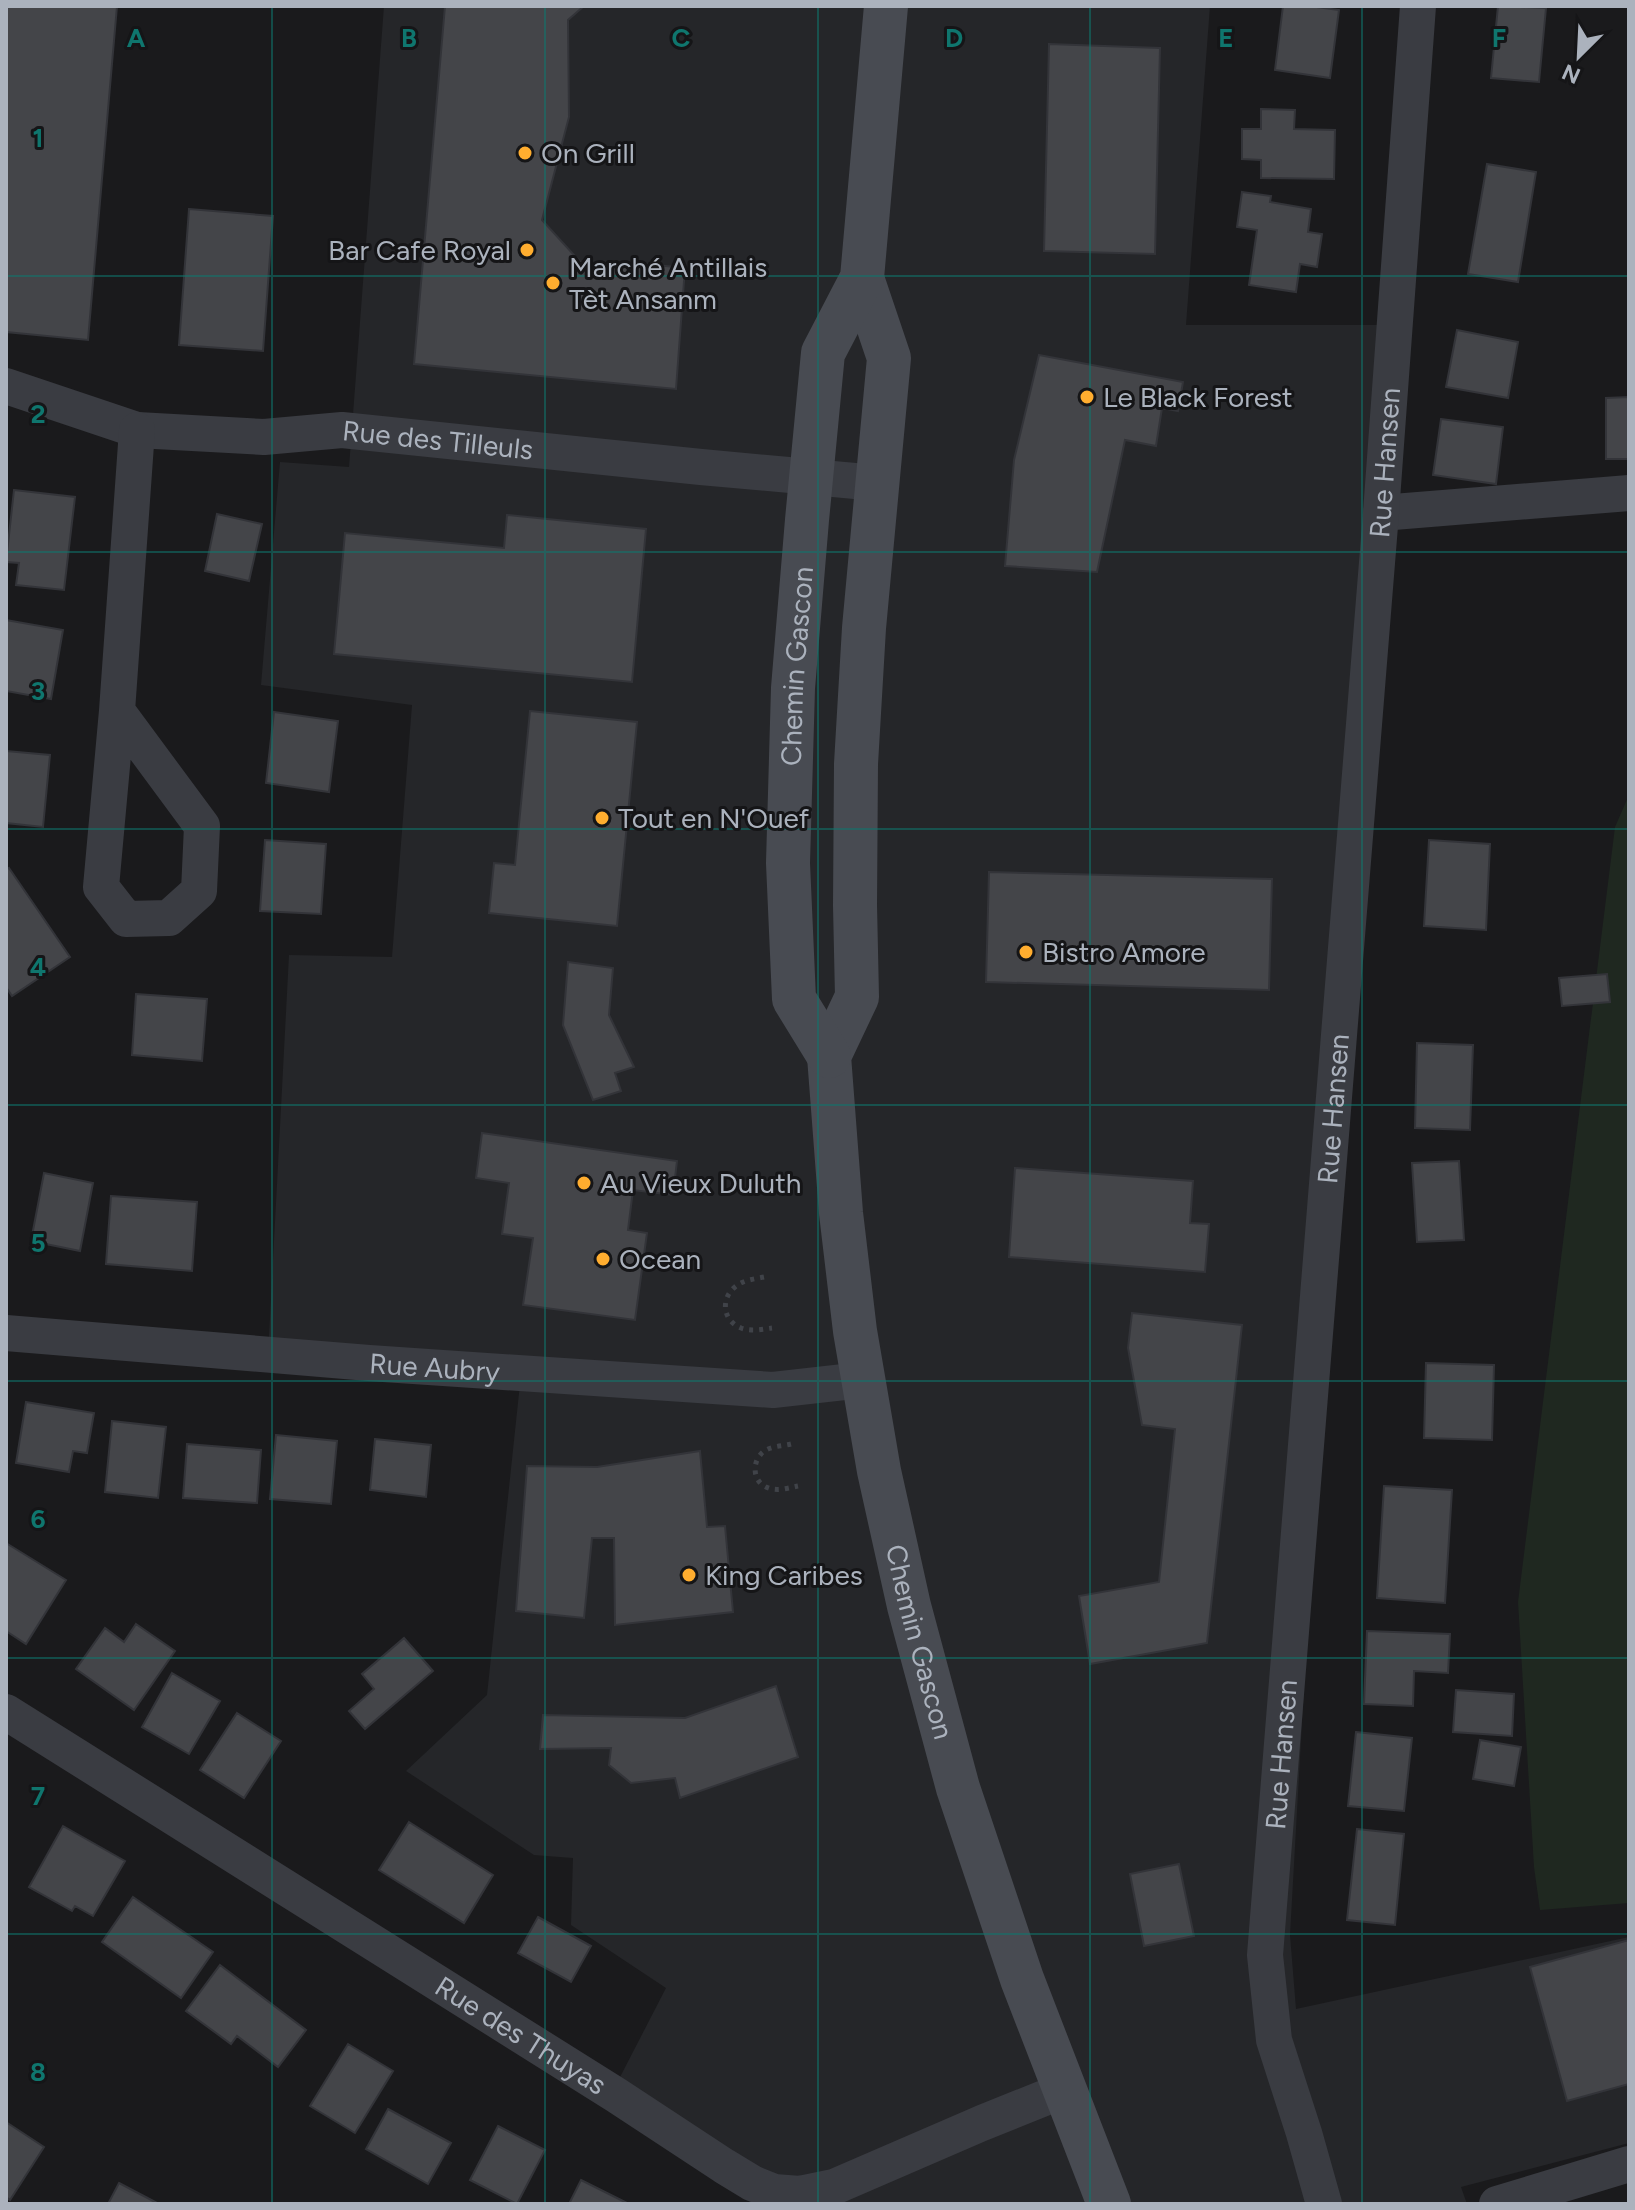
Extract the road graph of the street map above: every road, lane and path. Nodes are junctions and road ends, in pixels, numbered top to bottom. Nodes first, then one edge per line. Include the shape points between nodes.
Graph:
1 (886, 6) edge
2 (1418, 6) edge
3 (862, 278) junction
4 (6, 386) edge
5 (137, 430) junction
6 (811, 477) junction
7 (877, 483) junction
8 (1629, 493) edge
9 (1381, 513) junction
10 (117, 711) junction
11 (829, 1056) junction
12 (764, 1277) dead end
13 (772, 1328) dead end
14 (6, 1333) edge
15 (862, 1380) junction
16 (791, 1444) dead end
17 (798, 1486) dead end
18 (6, 1712) edge
19 (1064, 2090) junction
20 (1629, 2164) edge
21 (1109, 2204) edge
22 (1324, 2204) edge
23 (1497, 2204) edge

1 - 3 main road, Chemin Gascon
2 - 9 street, Rue Hansen
3 - 6 main road, Chemin Gascon via 823,353
3 - 7 main road, Chemin Gascon via 889,358
4 - 5 street, Rue des Tilleuls
5 - 6 street, Rue des Tilleuls via 264,437 342,430
5 - 10 street
6 - 7 street, Rue des Tilleuls
6 - 11 main road, Chemin Gascon via 792,720 790,927 794,999
7 - 11 main road, Chemin Gascon via 856,764 857,997
8 - 9 street
9 - 22 street, Rue Hansen via 1265,1955 1274,2040
10 - 10 street via 101,887 126,919 169,918 199,891 202,826
11 - 15 main road, Chemin Gascon
12 - 13 path via 735,1287 724,1305 741,1328
14 - 15 street, Rue Aubry via 773,1390
15 - 19 main road, Chemin Gascon via 939,1722 1000,1915
16 - 17 path via 763,1452 755,1476 774,1490
18 - 19 street, Rue des Thuyas via 724,2166 774,2192 800,2194 834,2187
19 - 21 main road, Chemin Gascon
20 - 23 street

